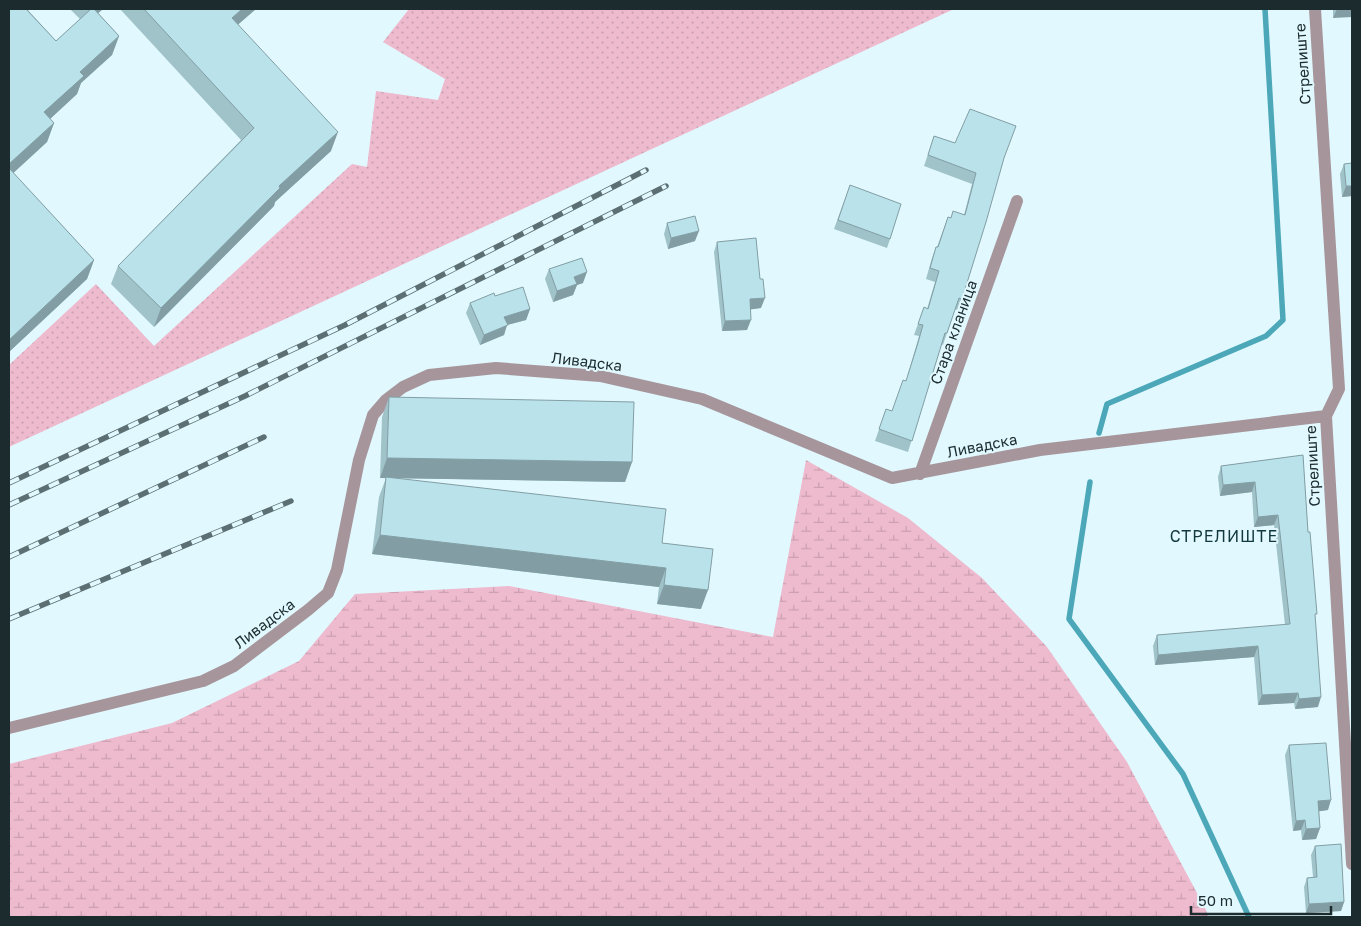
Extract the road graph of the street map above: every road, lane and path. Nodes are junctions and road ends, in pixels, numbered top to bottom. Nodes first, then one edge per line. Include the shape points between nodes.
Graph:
1 (1315, 9) edge
2 (1017, 201) dead end
3 (1326, 416) junction
4 (920, 474) junction
5 (9, 728) edge
6 (1352, 864) edge

1 - 3 street, Стрелиште via 1339,389
2 - 4 street, Стара кланица
3 - 4 street, Ливадска via 1040,450
3 - 6 street, Стрелиште
4 - 5 street, Ливадска via 892,478 702,399 600,376 496,368 429,375 403,387 373,415 359,460 337,570 328,593 308,610 234,666 203,681

